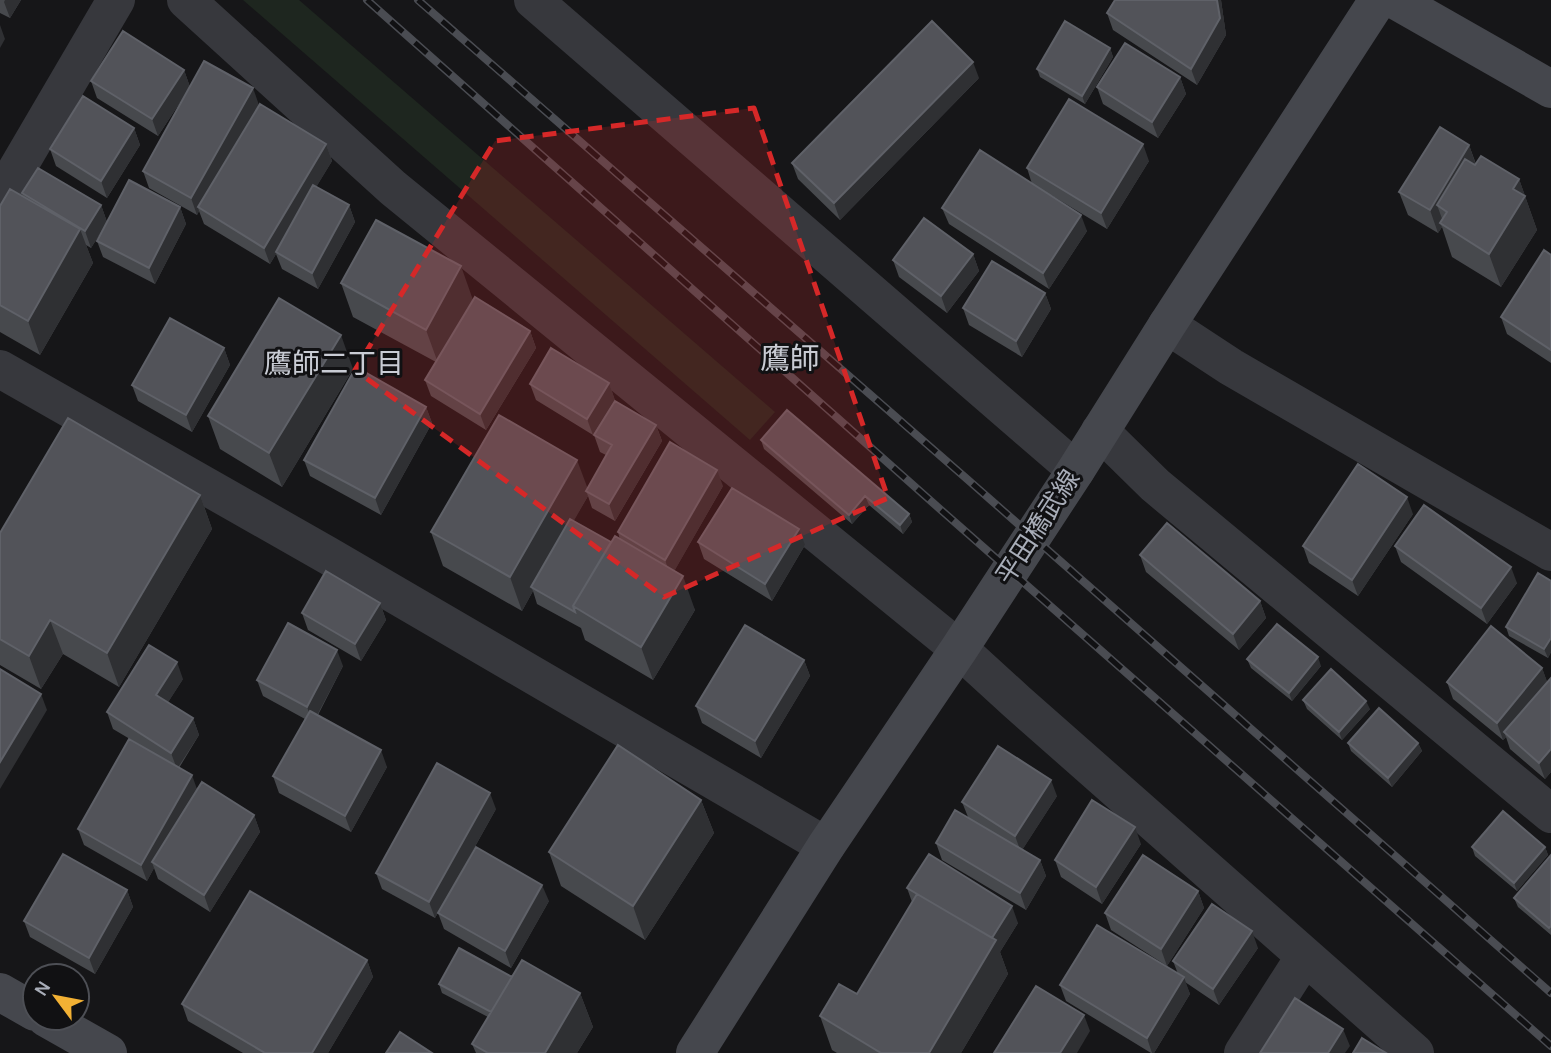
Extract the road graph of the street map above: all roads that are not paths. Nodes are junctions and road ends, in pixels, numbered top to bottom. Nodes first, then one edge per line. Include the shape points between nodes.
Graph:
1 (116, 0) edge
2 (186, 0) edge
3 (533, 0) edge
4 (1378, 0) edge
5 (1395, 0) edge
6 (1551, 89) edge
7 (0, 198) edge
8 (1167, 325) junction
9 (0, 369) edge
10 (1100, 431) junction
11 (1076, 470) junction
12 (1551, 552) edge
13 (959, 649) junction
14 (1551, 814) edge
15 (827, 846) junction
16 (1305, 956) junction
17 (0, 992) edge
18 (21, 1004) edge
19 (70, 1032) edge
20 (107, 1053) edge
21 (695, 1053) edge
22 (1243, 1053) edge
23 (1415, 1053) edge

1 - 7 street
2 - 13 street via 393,188
3 - 11 street
4 - 8 street, 平田橋武線
5 - 6 street
8 - 10 street, 平田橋武線
8 - 12 street via 1231,367
9 - 15 street
10 - 11 street, 平田橋武線
10 - 14 street via 1164,492
11 - 13 street, 平田橋武線
13 - 15 street, 平田橋武線
13 - 16 street
15 - 21 street, 平田橋武線
16 - 22 street
16 - 23 street
17 - 18 street
19 - 20 street

